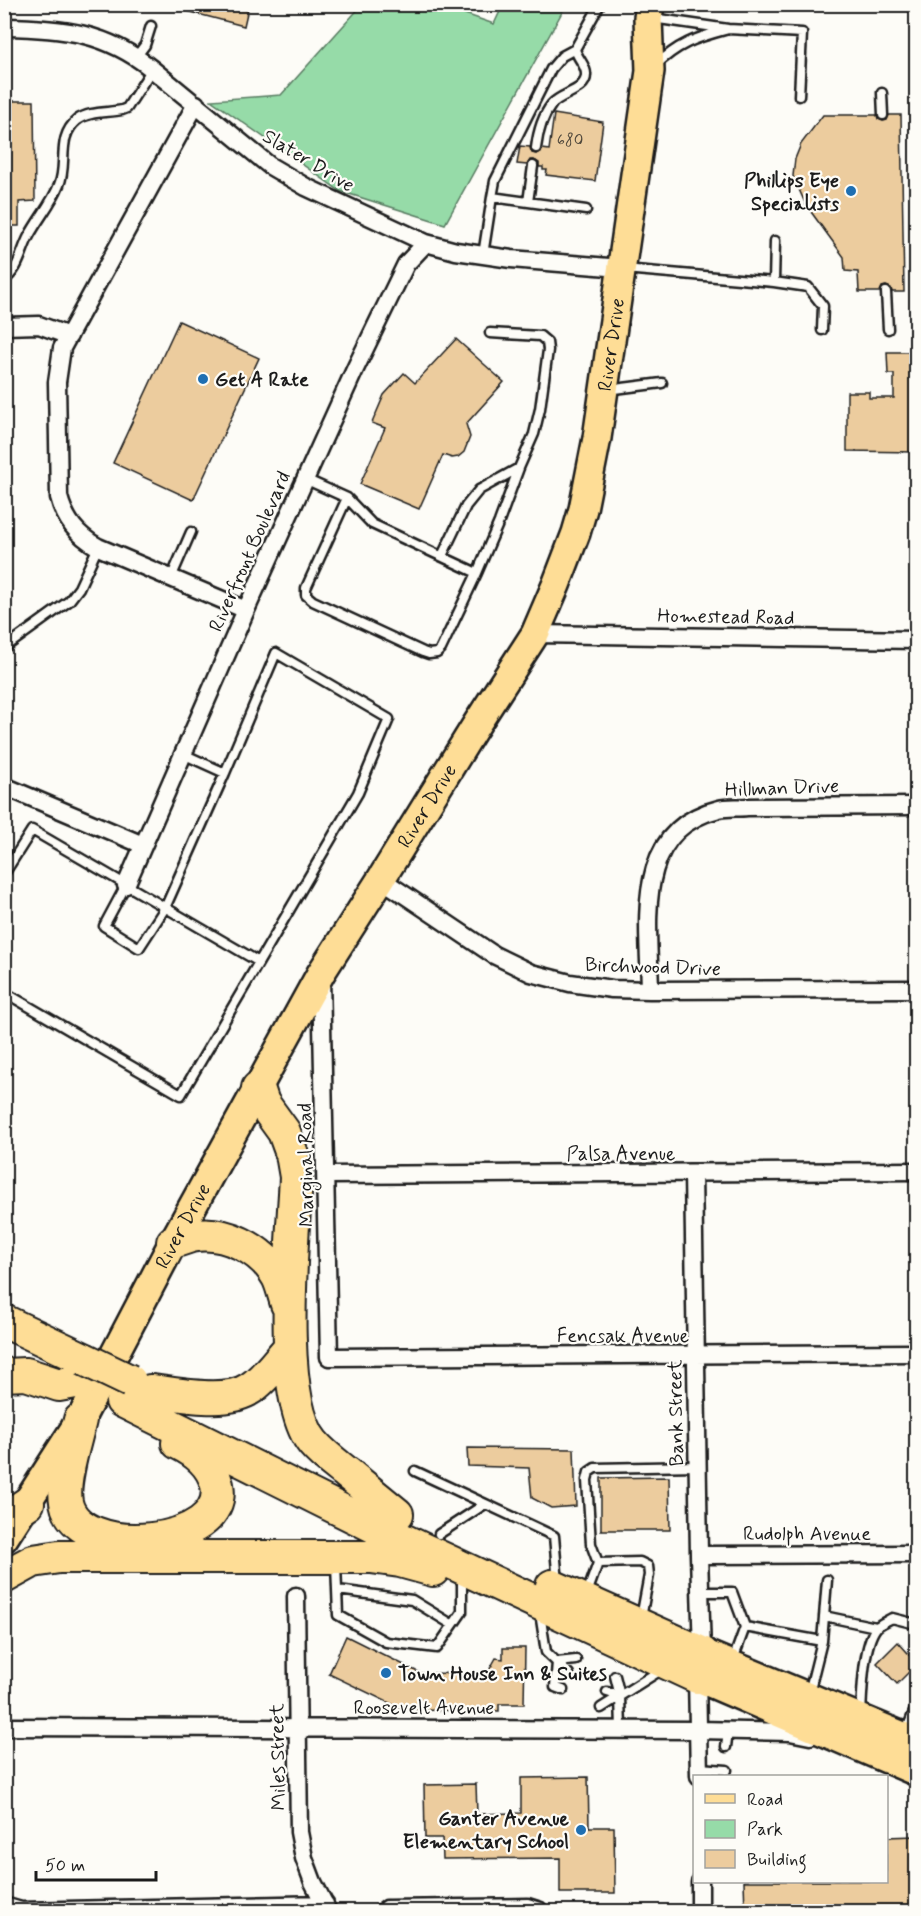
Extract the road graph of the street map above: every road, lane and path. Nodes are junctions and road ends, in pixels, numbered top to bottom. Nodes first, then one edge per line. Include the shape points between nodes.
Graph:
1 (600, 4) edge
2 (649, 11) edge
3 (151, 26) dead end
4 (4, 27) edge
5 (728, 29) junction
6 (575, 49) junction
7 (136, 57) junction
8 (152, 69) junction
9 (650, 71) junction
10 (882, 93) dead end
11 (799, 96) dead end
12 (196, 104) junction
13 (883, 115) dead end
14 (536, 148) dead end
15 (533, 166) dead end
16 (492, 197) junction
17 (528, 202) junction
18 (586, 210) dead end
19 (775, 241) dead end
20 (426, 243) junction
21 (483, 256) junction
22 (621, 268) junction
23 (4, 280) edge
24 (774, 282) junction
25 (886, 292) dead end
26 (4, 326) edge
27 (888, 329) dead end
28 (822, 330) dead end
29 (490, 333) dead end
30 (69, 336) junction
31 (662, 383) dead end
32 (604, 391) junction
33 (519, 468) junction
34 (304, 479) junction
35 (347, 498) junction
36 (191, 532) dead end
37 (98, 548) junction
38 (442, 556) junction
39 (477, 573) junction
40 (171, 579) junction
41 (246, 610) junction
42 (535, 634) junction
43 (916, 640) edge
44 (4, 648) edge
45 (183, 754) junction
46 (225, 774) junction
47 (4, 786) edge
48 (916, 806) edge
49 (143, 845) junction
50 (4, 874) edge
51 (381, 879) junction
52 (126, 885) junction
53 (165, 908) junction
54 (259, 962) junction
55 (321, 973) junction
56 (916, 989) edge
57 (650, 990) junction
58 (4, 992) edge
59 (258, 1088) junction
60 (916, 1171) edge
61 (693, 1173) junction
62 (327, 1175) junction
63 (173, 1242) junction
64 (290, 1313) junction
65 (4, 1321) edge
66 (4, 1344) edge
67 (290, 1347) junction
68 (916, 1353) edge
69 (695, 1355) junction
70 (329, 1357) joint
71 (82, 1370) junction
72 (4, 1375) edge
73 (140, 1398) junction
74 (80, 1420) junction
75 (697, 1466) junction
76 (415, 1471) dead end
77 (485, 1504) junction
78 (16, 1511) edge
79 (397, 1514) junction
80 (439, 1534) junction
81 (4, 1538) edge
82 (916, 1554) edge
83 (699, 1555) junction
84 (336, 1556) junction
85 (597, 1563) junction
86 (4, 1576) edge
87 (462, 1577) junction
88 (827, 1580) dead end
89 (494, 1584) junction
90 (338, 1590) junction
91 (700, 1592) junction
92 (296, 1596) dead end
93 (560, 1598) junction
94 (824, 1616) junction
95 (916, 1624) edge
96 (453, 1625) junction
97 (639, 1625) junction
98 (745, 1627) junction
99 (876, 1627) junction
100 (822, 1641) junction
101 (576, 1660) dead end
102 (557, 1662) junction
103 (689, 1665) junction
104 (731, 1665) junction
105 (569, 1674) dead end
106 (615, 1676) dead end
107 (563, 1690) dead end
108 (607, 1692) dead end
109 (620, 1696) junction
110 (808, 1697) junction
111 (601, 1707) dead end
112 (916, 1707) edge
113 (861, 1719) junction
114 (4, 1727) edge
115 (298, 1728) junction
116 (621, 1730) junction
117 (698, 1730) junction
118 (910, 1739) edge
119 (843, 1740) junction
120 (727, 1770) dead end
121 (916, 1771) edge
122 (699, 1772) edge
123 (700, 1883) edge
124 (4, 1906) edge
125 (327, 1908) edge
126 (487, 1908) edge
127 (377, 1911) edge
128 (545, 1911) edge
129 (700, 1911) edge

1 - 6 lane
2 - 5 lane
2 - 9 main road, River Drive
3 - 7 lane
4 - 7 street, Slater Drive via 69,31 103,40
5 - 9 lane via 670,51
5 - 11 lane via 802,33
6 - 14 lane via 586,72 585,80 553,103 541,125
6 - 16 lane via 551,69 495,181
7 - 8 street, Slater Drive
8 - 12 street, Slater Drive
8 - 23 lane via 127,108 85,116 72,127 65,139 60,183 10,276
9 - 22 main road, River Drive
10 - 13 lane
12 - 20 street, Slater Drive via 270,166 326,198
12 - 30 street
15 - 17 lane
16 - 17 lane
16 - 21 lane
17 - 18 lane
19 - 24 lane
20 - 21 street, Slater Drive
20 - 34 street, Riverfront Boulevard via 406,264
21 - 22 street, Slater Drive
22 - 24 lane
22 - 32 main road, River Drive
24 - 28 lane via 808,287 823,306
25 - 27 lane
26 - 30 street via 39,325
29 - 33 lane via 540,336 547,342 540,409
30 - 37 street via 62,348 57,382 58,497 74,529
31 - 32 lane
32 - 42 main road, River Drive via 588,488 576,533
33 - 38 lane via 479,490 466,506
33 - 39 lane
34 - 35 lane
34 - 41 street, Riverfront Boulevard
35 - 38 lane via 372,524
35 - 39 lane via 306,588 306,595 313,601 434,654 441,649
36 - 40 lane
37 - 40 street
37 - 44 lane via 69,601
38 - 39 lane
40 - 41 street
41 - 45 street, Riverfront Boulevard
42 - 43 street, Homestead Road
42 - 51 main road, River Drive
45 - 46 lane
45 - 49 street, Riverfront Boulevard
46 - 53 lane
46 - 54 lane via 276,653 389,719 358,794
47 - 49 street
48 - 57 street, Hillman Drive via 747,807 719,809 693,819 671,836 656,861 649,890
49 - 52 street, Riverfront Boulevard
50 - 52 lane via 32,830
51 - 55 main road, River Drive
51 - 57 street, Birchwood Drive via 494,955 531,973 570,983
52 - 53 lane
52 - 53 lane via 104,926 139,948
53 - 54 lane
54 - 58 lane via 181,1095
55 - 59 main road, River Drive
55 - 62 street, Marginal Road
56 - 57 street, Birchwood Drive
59 - 63 main road, River Drive
59 - 64 highway via 263,1103 284,1132 296,1177
60 - 61 street, Palsa Avenue
61 - 62 street, Palsa Avenue
61 - 69 street, Bank Street
62 - 70 street, Marginal Road
63 - 64 highway via 208,1235 248,1247 279,1278
63 - 74 main road, River Drive
64 - 67 highway
65 - 71 highway
66 - 71 highway
67 - 73 highway via 251,1388 234,1396
67 - 79 highway via 298,1408 312,1442
68 - 69 street, Fencsak Avenue
69 - 70 street, Fencsak Avenue
69 - 75 street, Bank Street
71 - 72 highway via 59,1385 26,1374
71 - 73 highway, bridge
73 - 74 highway via 174,1441 204,1461 218,1490 207,1518 169,1536 116,1539 78,1523 65,1495
73 - 79 highway
73 - 89 highway via 362,1521
74 - 78 main road, River Drive
75 - 83 street, Bank Street
75 - 85 lane via 595,1468 589,1472 591,1544
76 - 77 lane
77 - 80 lane
77 - 93 lane via 554,1536
78 - 81 main road, River Drive
79 - 80 highway
80 - 93 highway
82 - 83 street, Rudolph Avenue
83 - 91 street, Bank Street
84 - 86 highway via 59,1557 33,1561
84 - 87 highway via 400,1561
84 - 90 lane
85 - 93 lane
85 - 97 lane via 640,1562 648,1566
87 - 89 highway
87 - 96 lane via 462,1612
88 - 94 lane
89 - 93 highway
90 - 96 lane via 412,1600
90 - 96 lane via 338,1615 386,1642 437,1648
91 - 98 lane via 732,1592
91 - 103 street, Bank Street
92 - 115 street, Miles Street
93 - 97 highway
93 - 102 lane via 546,1652
93 - 103 highway
94 - 99 lane
94 - 100 lane
95 - 99 lane via 892,1618
97 - 103 highway
98 - 100 lane
98 - 104 lane
99 - 113 lane via 863,1670
100 - 110 lane
101 - 102 lane
102 - 105 lane
102 - 107 lane via 555,1687
103 - 104 highway
103 - 109 lane
103 - 117 street, Bank Street
103 - 119 highway
104 - 110 highway
106 - 109 lane
108 - 109 lane
109 - 111 lane
109 - 116 lane
110 - 113 highway
112 - 118 lane
113 - 118 highway
114 - 115 street, Roosevelt Avenue
115 - 116 street, Roosevelt Avenue
115 - 125 street, Miles Street via 299,1832 304,1858
116 - 117 street, Roosevelt Avenue
117 - 119 street, Roosevelt Avenue via 727,1739 790,1732
117 - 122 street, Bank Street
119 - 121 highway
120 - 122 lane
123 - 129 street
124 - 125 street via 21,1911
126 - 127 lane via 386,1905
126 - 128 lane via 528,1903

